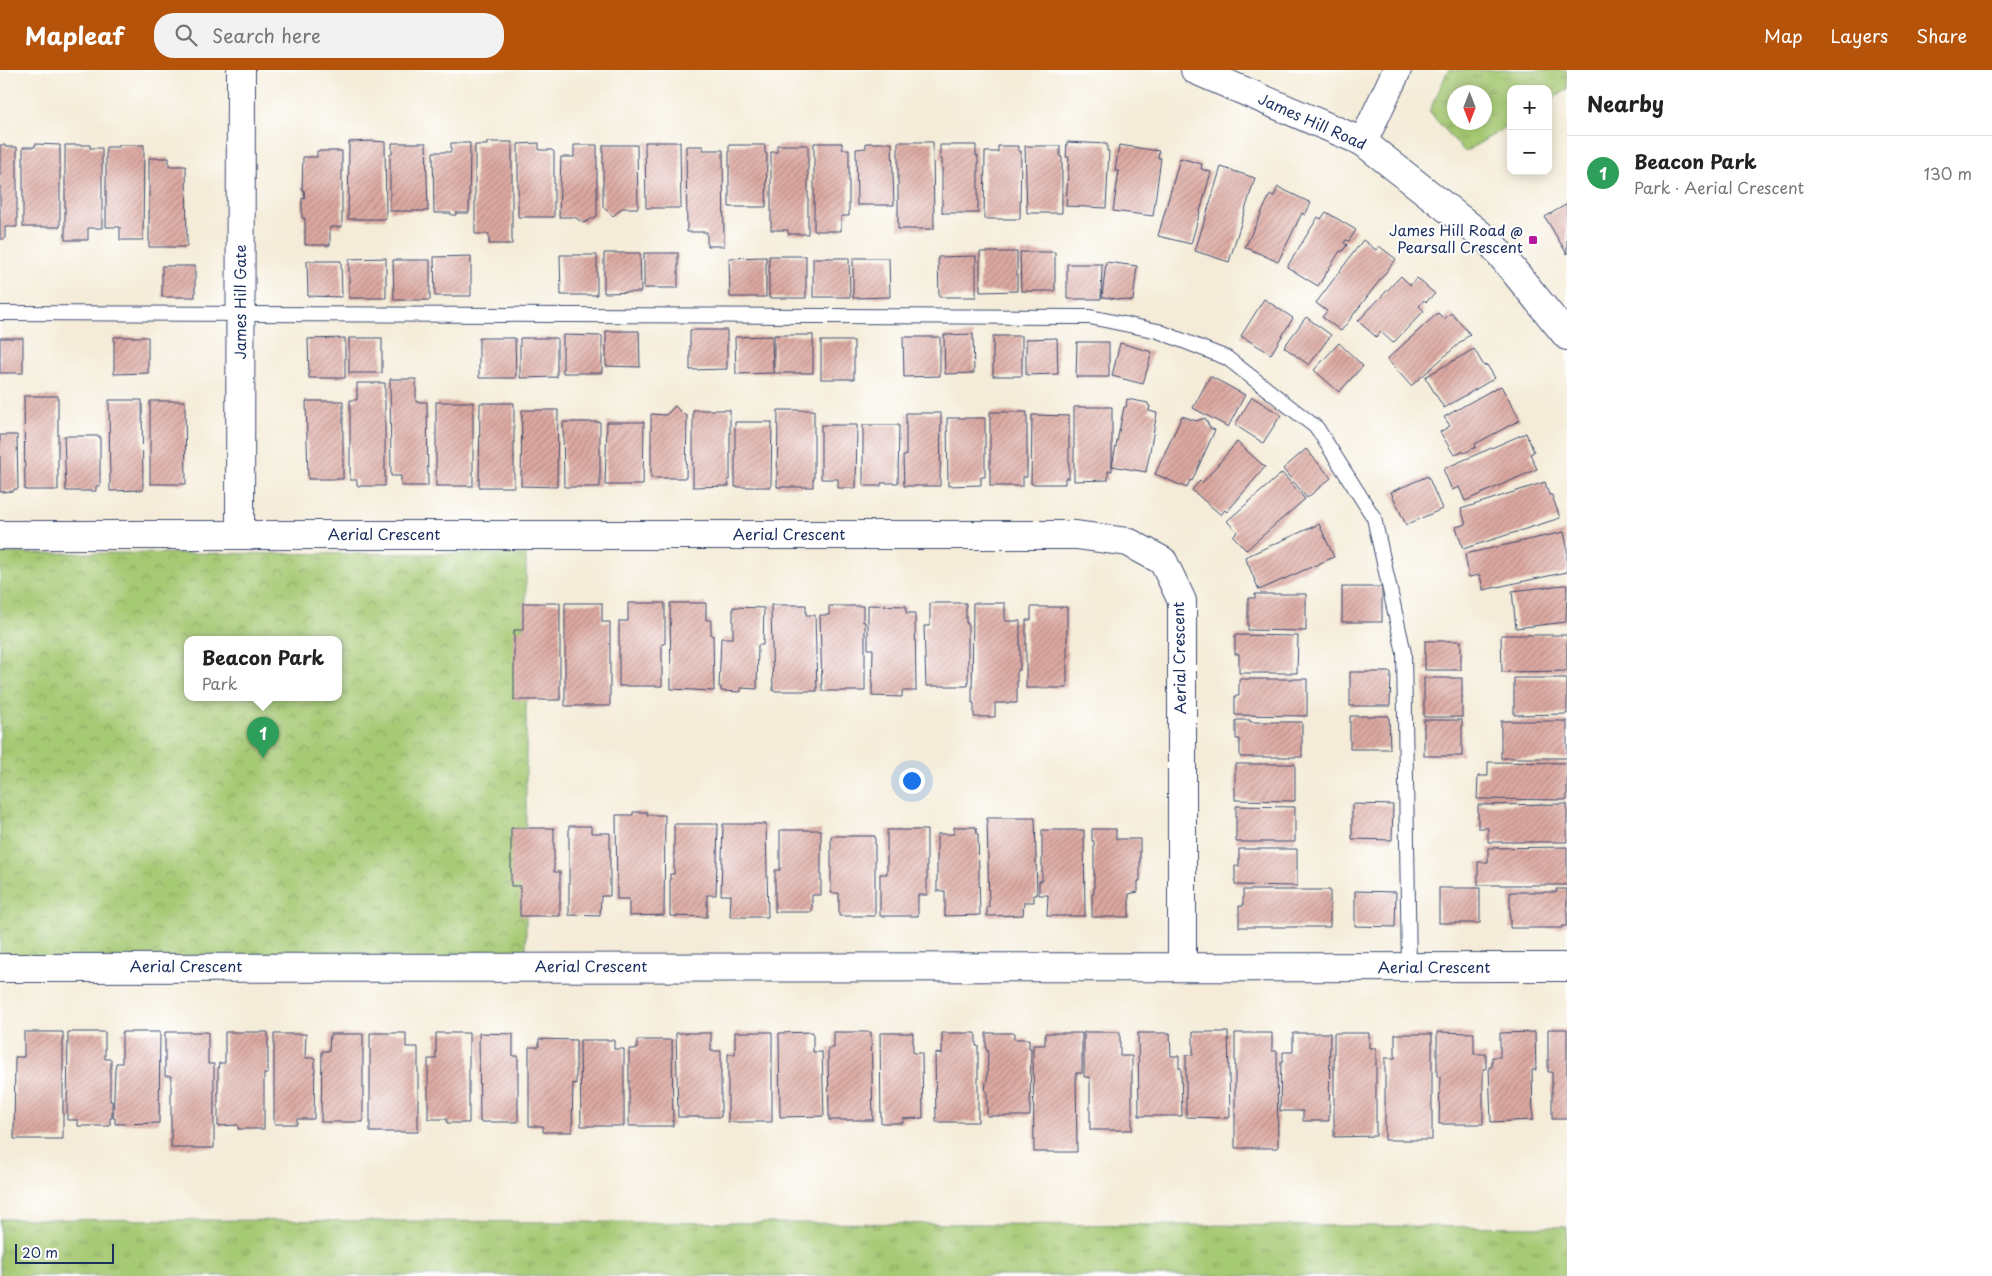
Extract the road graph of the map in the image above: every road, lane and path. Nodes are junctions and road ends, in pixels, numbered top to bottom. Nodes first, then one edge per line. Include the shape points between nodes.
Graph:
1 (241, 70) edge
2 (1195, 70) edge
3 (1397, 70) edge
4 (1363, 142) junction
5 (0, 313) edge
6 (241, 313) junction
7 (1567, 336) edge
8 (240, 534) junction
9 (0, 535) edge
10 (1182, 966) junction
11 (1567, 967) edge
12 (0, 968) edge
13 (1409, 969) junction

1 - 6 street, James Hill Gate
2 - 4 street, James Hill Road
3 - 4 street
4 - 7 street, James Hill Road via 1491,243
5 - 6 lane
6 - 8 street, James Hill Gate
6 - 13 lane via 1090,316 1158,331 1227,358 1317,428 1374,518 1404,654
8 - 9 street, Aerial Crescent
8 - 10 street, Aerial Crescent via 1076,535 1128,542 1163,561 1182,601
10 - 12 street, Aerial Crescent
10 - 13 street, Aerial Crescent
11 - 13 street, Aerial Crescent

